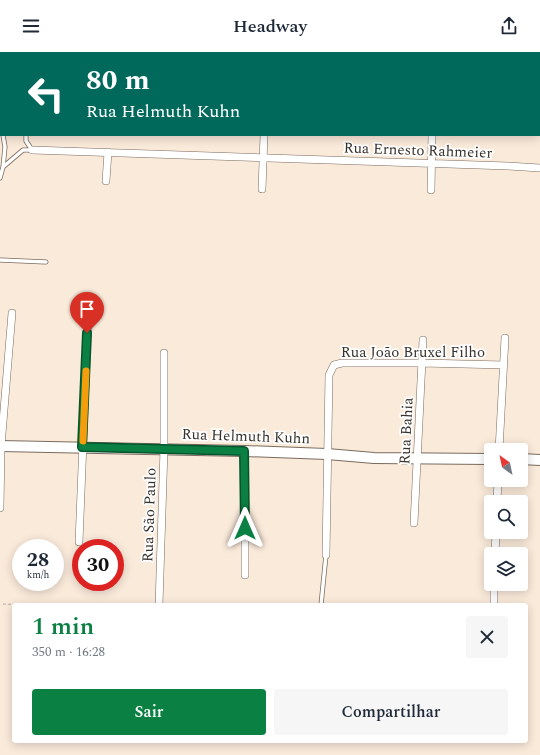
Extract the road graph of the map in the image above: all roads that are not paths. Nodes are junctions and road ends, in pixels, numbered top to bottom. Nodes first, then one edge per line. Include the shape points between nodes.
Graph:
1 (2, 136) edge
2 (26, 136) edge
3 (264, 136) edge
4 (432, 136) edge
5 (32, 150) junction
6 (108, 152) junction
7 (263, 158) junction
8 (431, 163) junction
9 (3, 167) junction
10 (540, 168) edge
11 (0, 178) edge
12 (106, 181) dead end
13 (262, 189) dead end
14 (430, 190) dead end
15 (0, 260) edge
16 (46, 262) dead end
17 (12, 313) dead end
18 (88, 318) dead end
19 (505, 338) dead end
20 (423, 340) dead end
21 (164, 354) dead end
22 (422, 363) junction
23 (504, 365) junction
24 (499, 443) edge
25 (1, 446) edge
26 (82, 447) junction
27 (164, 449) junction
28 (244, 451) junction
29 (327, 454) junction
30 (418, 458) junction
31 (484, 459) edge
32 (528, 459) edge
33 (540, 460) edge
34 (0, 508) edge
35 (414, 523) dead end
36 (79, 539) edge
37 (326, 555) joint
38 (245, 575) dead end
39 (494, 591) edge
40 (160, 603) edge
41 (321, 603) edge
42 (494, 603) edge

1 - 9 lane via 5,147
2 - 5 lane via 26,142
3 - 7 street
4 - 8 street
5 - 6 street, Rua Ernesto Rahmeier
5 - 9 lane via 23,150
6 - 7 street, Rua Ernesto Rahmeier
6 - 12 street
7 - 8 street, Rua Ernesto Rahmeier
7 - 13 street
8 - 10 street, Rua Ernesto Rahmeier
8 - 14 street
9 - 11 lane
15 - 16 lane
17 - 25 street
18 - 26 street
19 - 23 street
20 - 22 street, Rua Bahia
21 - 27 street, Rua São Paulo
22 - 23 street, Rua João Bruxel Filho
22 - 29 street, Rua João Bruxel Filho via 334,365 329,375
22 - 30 street, Rua Bahia
23 - 24 street
25 - 26 main road, Rua Helmuth Kuhn
25 - 34 street
26 - 27 main road, Rua Helmuth Kuhn
26 - 36 street
27 - 28 main road, Rua Helmuth Kuhn
27 - 40 street, Rua São Paulo
28 - 29 main road, Rua Helmuth Kuhn
28 - 38 street
29 - 30 main road, Rua Helmuth Kuhn
29 - 37 street
30 - 31 main road, Rua Helmuth Kuhn
30 - 35 street, Rua Bahia
32 - 33 main road
37 - 41 lane
39 - 42 street

